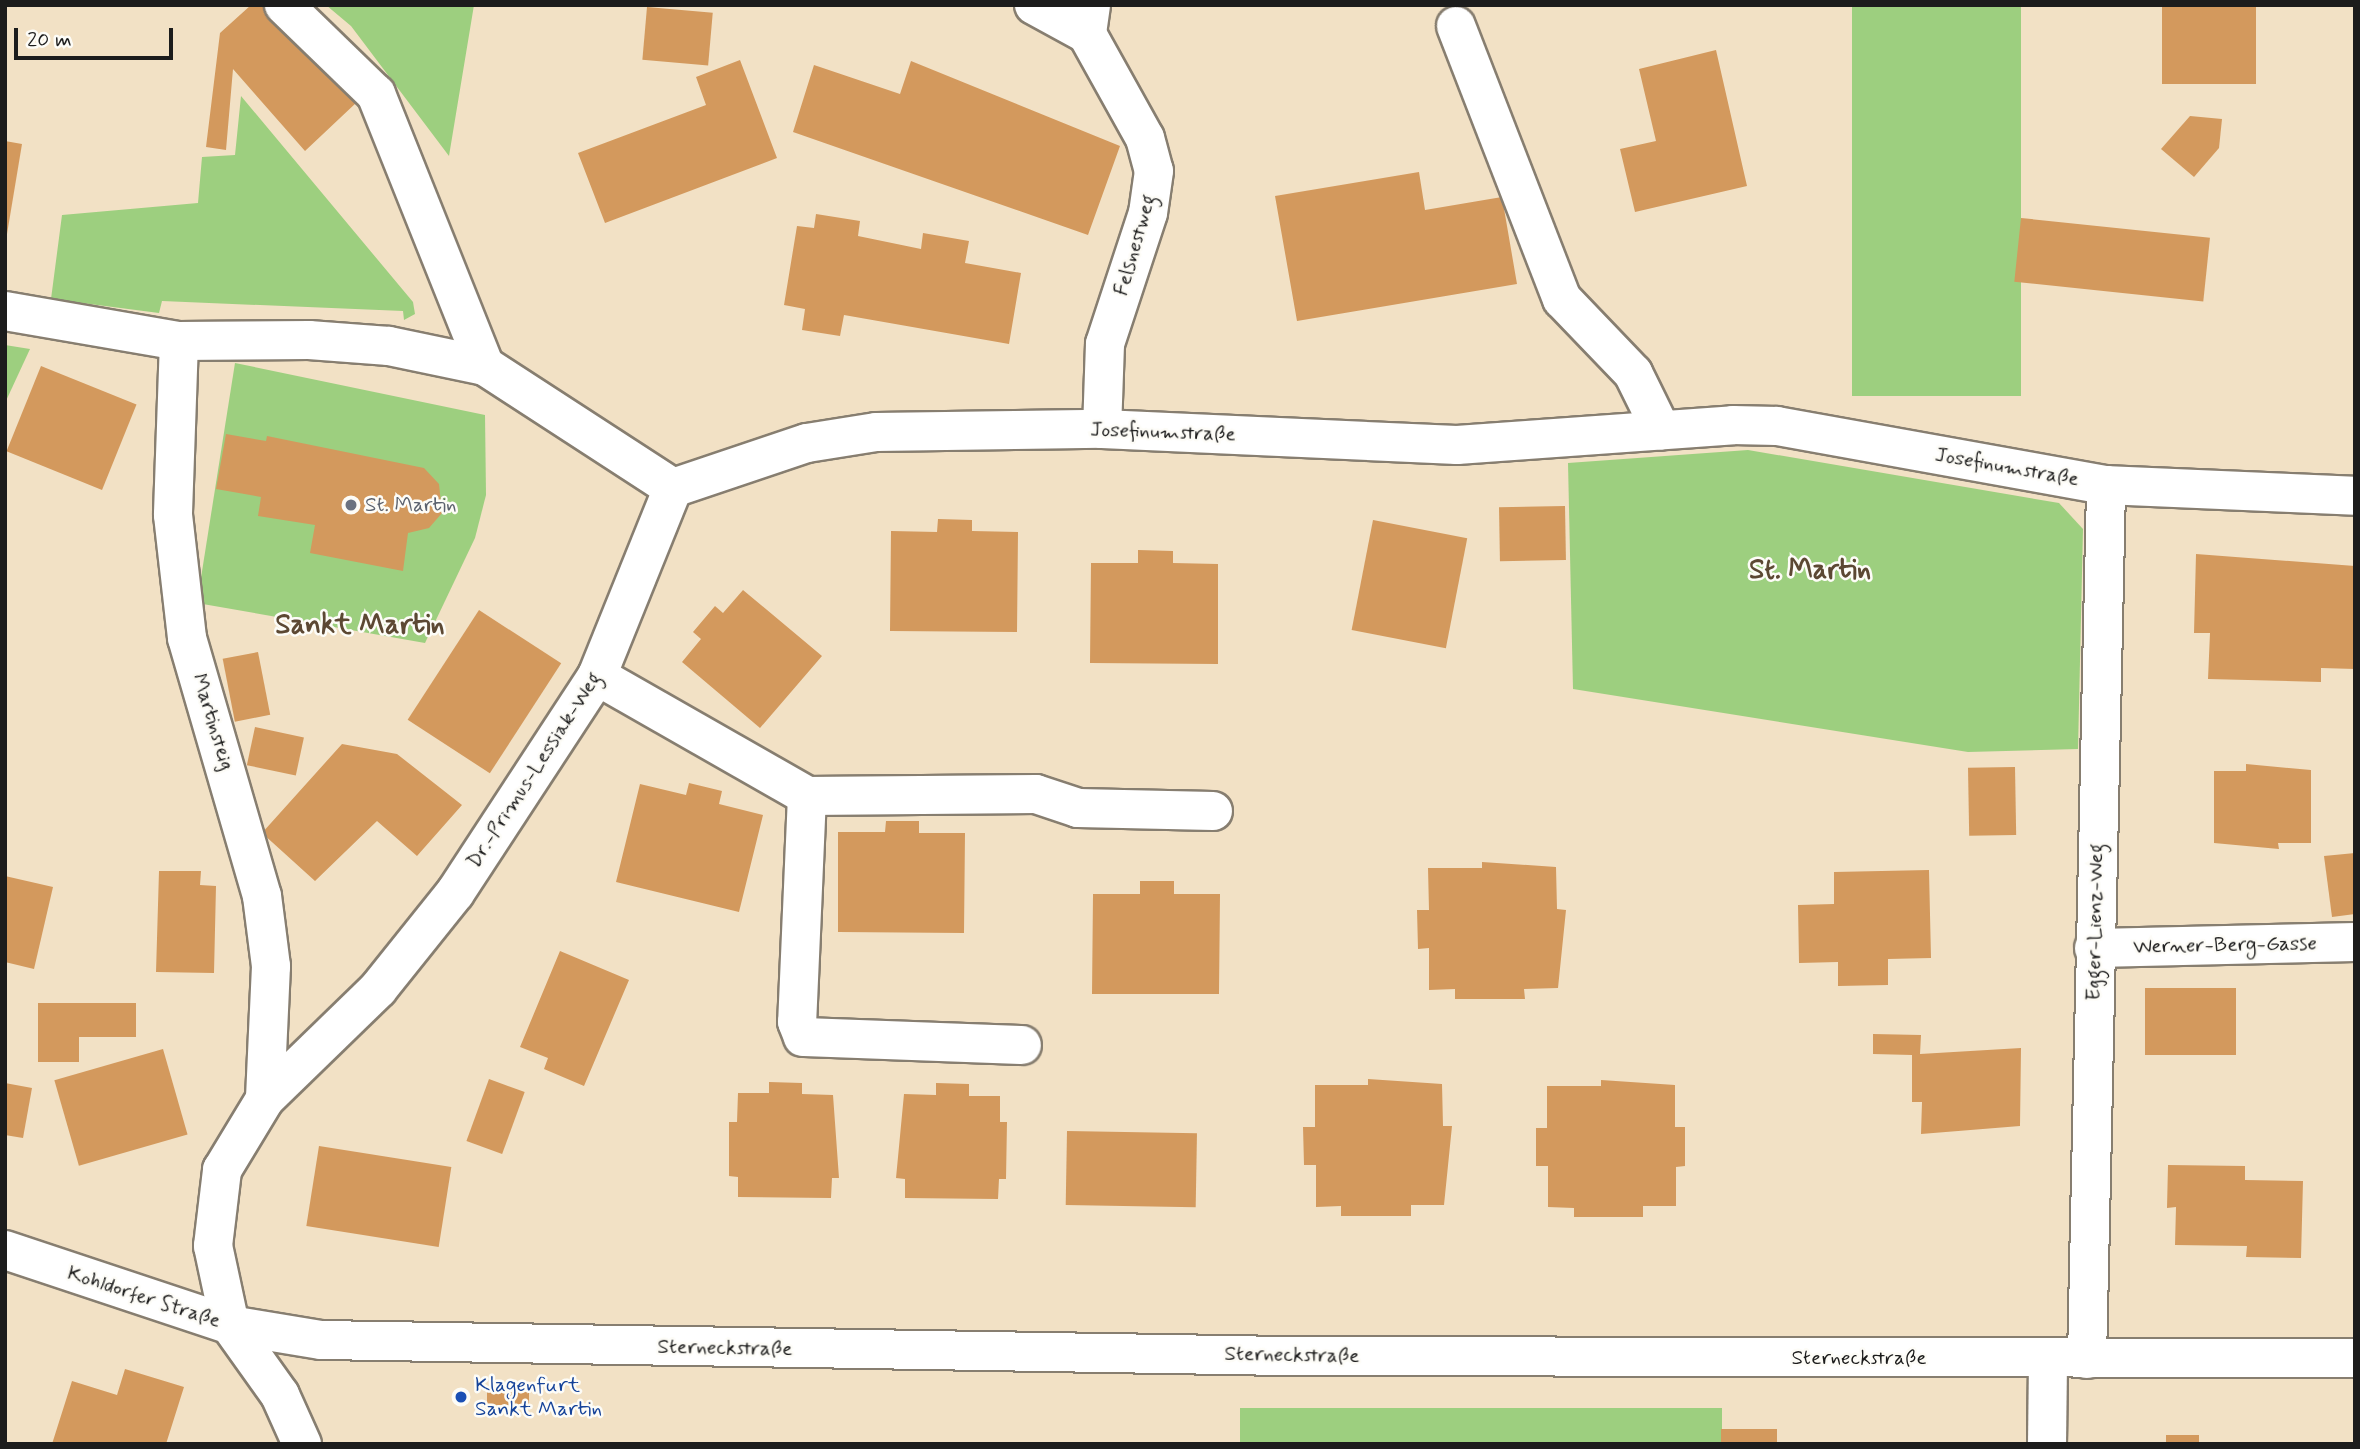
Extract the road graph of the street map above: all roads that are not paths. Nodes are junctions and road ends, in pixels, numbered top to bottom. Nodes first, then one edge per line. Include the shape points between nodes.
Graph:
1 (284, 5) edge
2 (1034, 5) edge
3 (1089, 20) edge
4 (1456, 26) dead end
5 (5, 311) edge
6 (179, 341) junction
7 (485, 366) junction
8 (1102, 429) junction
9 (1661, 430) junction
10 (2106, 485) junction
11 (673, 488) junction
12 (2355, 496) edge
13 (597, 676) junction
14 (807, 796) junction
15 (1213, 811) dead end
16 (2355, 942) edge
17 (2094, 948) junction
18 (1022, 1045) dead end
19 (265, 1100) junction
20 (5, 1250) edge
21 (230, 1325) junction
22 (2355, 1358) edge
23 (2048, 1359) junction
24 (2087, 1359) junction
25 (302, 1444) edge
26 (2047, 1444) edge

1 - 7 street via 376,94
2 - 3 street, Felsnestweg
3 - 8 street, Felsnestweg via 1145,138 1154,171 1148,213 1105,344
4 - 9 street via 1562,299 1633,373
5 - 6 street
6 - 7 street via 389,346
6 - 19 street, Martinsteig via 173,515 187,638 261,896 271,965
7 - 11 street
8 - 9 street, Josefinumstraße via 1457,444
8 - 11 street, Josefinumstraße via 876,432 807,443
9 - 10 street, Josefinumstraße via 1777,426
10 - 12 street, Josefinumstraße
10 - 17 street, Egger-Lienz-Weg
11 - 13 street, Dr.-Primus-Lessiak-Weg
13 - 14 street
13 - 19 street, Dr.-Primus-Lessiak-Weg via 455,893 378,989
14 - 15 street via 1036,794 1078,808
14 - 18 street via 797,1022 803,1037
16 - 17 street, Werner-Berg-Gasse
17 - 24 street, Egger-Lienz-Weg
19 - 21 street, Dr.-Primus-Lessiak-Weg via 222,1170 214,1246
20 - 21 street, Kohldorfer Straße
21 - 23 street, Sterneckstraße via 321,1340 560,1345
21 - 25 street, Kohldorfer Straße via 280,1395
22 - 24 street, Sterneckstraße
23 - 24 street, Sterneckstraße
23 - 26 street

